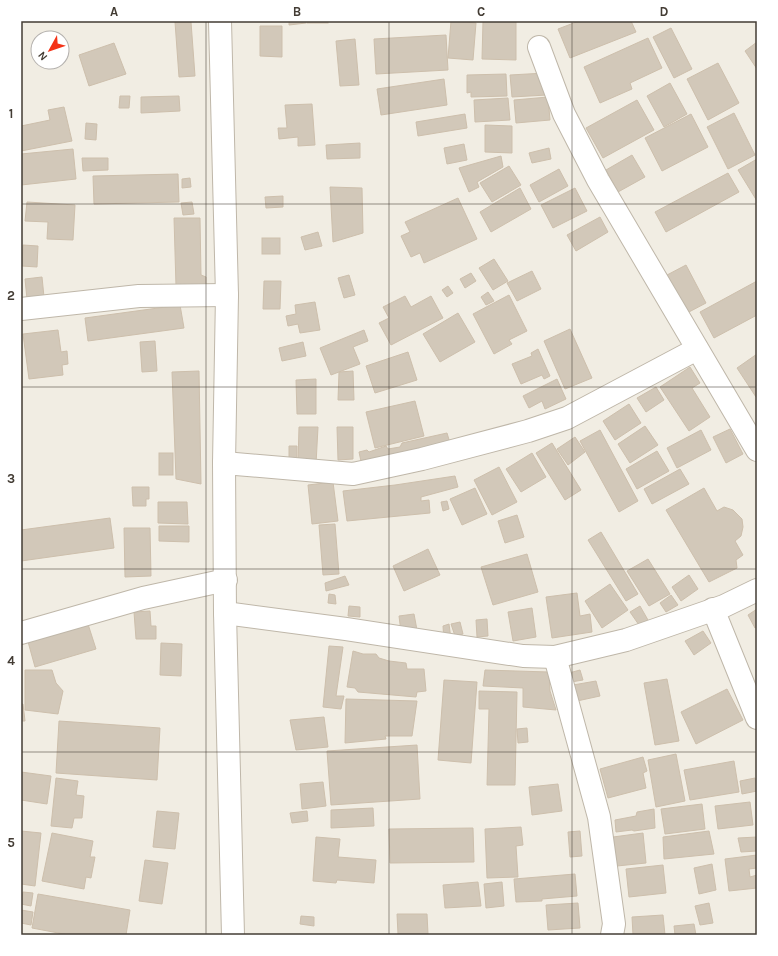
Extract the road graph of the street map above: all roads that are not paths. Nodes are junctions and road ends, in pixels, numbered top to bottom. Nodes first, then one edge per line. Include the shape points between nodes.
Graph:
1 (220, 21) edge
2 (539, 47) dead end
3 (227, 295) junction
4 (21, 309) edge
5 (698, 349) junction
6 (757, 450) edge
7 (224, 463) junction
8 (226, 580) junction
9 (757, 590) edge
10 (713, 609) junction
11 (225, 613) junction
12 (21, 633) edge
13 (555, 657) junction
14 (757, 718) edge
15 (233, 935) edge
16 (612, 935) edge

1 - 3 street
2 - 5 street via 564,114 598,180
3 - 4 street via 139,296
3 - 7 street
5 - 6 street
5 - 7 street via 567,418 422,459 353,474
7 - 8 street
8 - 11 street
8 - 12 street via 143,598
9 - 10 street
10 - 13 street via 626,640
10 - 14 street
11 - 13 street via 523,656
11 - 15 street
13 - 16 street via 599,817 614,924

